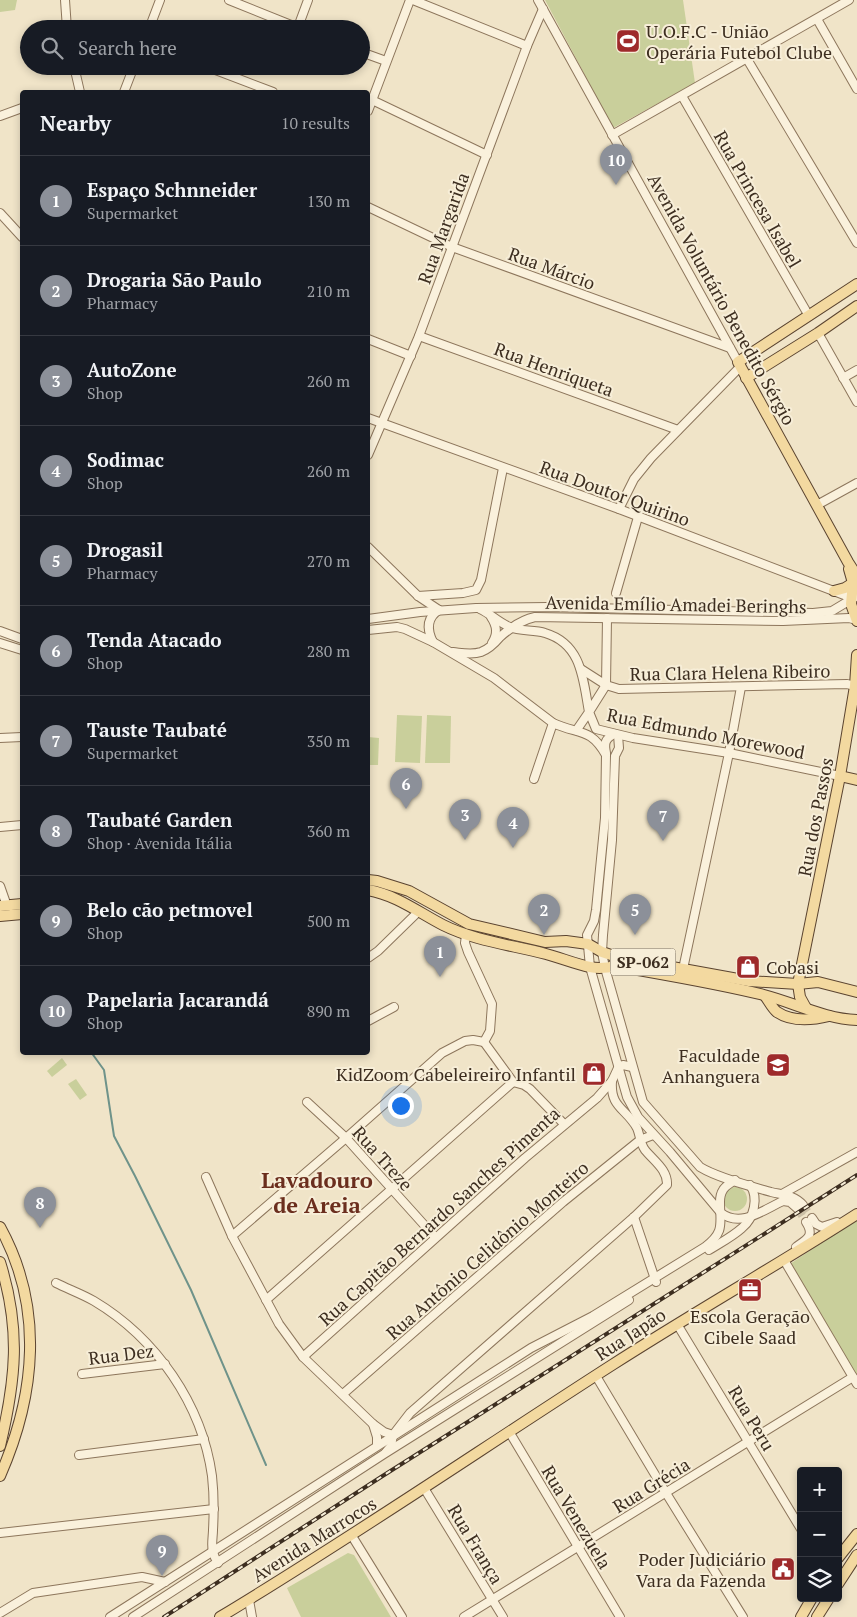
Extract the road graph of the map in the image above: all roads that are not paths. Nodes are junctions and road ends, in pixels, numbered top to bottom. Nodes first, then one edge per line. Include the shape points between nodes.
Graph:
1 (65, 0) edge
2 (160, 0) edge
3 (229, 0) edge
4 (308, 0) edge
5 (411, 0) edge
6 (538, 0) edge
7 (849, 0) edge
8 (543, 9) junction
9 (816, 19) junction
10 (67, 20) edge
11 (152, 20) edge
12 (279, 20) edge
13 (302, 20) edge
14 (527, 46) junction
15 (370, 55) edge
16 (747, 58) junction
17 (386, 61) junction
18 (76, 75) edge
19 (131, 75) edge
20 (229, 75) edge
21 (857, 88) edge
22 (80, 90) edge
23 (125, 90) edge
24 (268, 90) edge
25 (682, 96) junction
26 (372, 100) junction
27 (370, 106) edge
28 (20, 109) edge
29 (0, 116) edge
30 (612, 135) junction
31 (487, 155) junction
32 (370, 208) edge
33 (0, 213) edge
34 (20, 235) edge
35 (857, 243) edge
36 (452, 247) junction
37 (857, 284) edge
38 (857, 306) edge
39 (809, 316) junction
40 (818, 333) junction
41 (420, 336) junction
42 (370, 340) edge
43 (730, 348) junction
44 (412, 356) junction
45 (739, 365) junction
46 (857, 370) edge
47 (746, 378) junction
48 (843, 378) junction
49 (857, 402) edge
50 (370, 419) edge
51 (381, 424) junction
52 (678, 430) junction
53 (370, 450) edge
54 (503, 468) junction
55 (857, 483) edge
56 (817, 505) junction
57 (619, 509) junction
58 (638, 517) junction
59 (370, 549) edge
60 (855, 580) edge
61 (830, 590) junction
62 (616, 593) dead end
63 (418, 596) junction
64 (855, 597) edge
65 (476, 608) junction
66 (439, 610) junction
67 (832, 611) junction
68 (488, 613) junction
69 (607, 618) junction
70 (370, 619) edge
71 (857, 621) edge
72 (511, 628) junction
73 (370, 630) edge
74 (0, 631) edge
75 (20, 638) edge
76 (433, 642) junction
77 (0, 643) edge
78 (490, 647) junction
79 (20, 649) edge
80 (446, 651) junction
81 (857, 655) edge
82 (580, 669) junction
83 (606, 685) junction
84 (856, 686) edge
85 (741, 687) junction
86 (590, 712) junction
87 (554, 723) junction
88 (578, 731) junction
89 (616, 734) junction
90 (20, 737) edge
91 (0, 738) edge
92 (729, 753) junction
93 (606, 755) junction
94 (840, 776) junction
95 (534, 779) dead end
96 (857, 780) edge
97 (20, 825) edge
98 (0, 827) edge
99 (370, 880) edge
100 (0, 886) edge
101 (370, 890) edge
102 (20, 904) edge
103 (4, 906) edge
104 (419, 911) junction
105 (20, 914) edge
106 (0, 916) edge
107 (466, 935) junction
108 (587, 939) junction
109 (566, 941) junction
110 (602, 952) junction
111 (370, 957) edge
112 (565, 960) junction
113 (590, 967) junction
114 (605, 968) junction
115 (683, 969) junction
116 (798, 984) junction
117 (857, 992) edge
118 (765, 996) junction
119 (394, 1007) dead end
120 (806, 1008) junction
121 (830, 1016) junction
122 (855, 1018) edge
123 (370, 1020) edge
124 (611, 1038) junction
125 (624, 1039) junction
126 (484, 1042) junction
127 (632, 1067) junction
128 (618, 1068) junction
129 (612, 1081) junction
130 (513, 1082) junction
131 (597, 1098) junction
132 (614, 1100) junction
133 (307, 1102) dead end
134 (564, 1124) junction
135 (653, 1135) junction
136 (346, 1138) junction
137 (640, 1140) junction
138 (857, 1152) edge
139 (206, 1177) dead end
140 (735, 1180) junction
141 (750, 1185) junction
142 (392, 1189) junction
143 (782, 1194) junction
144 (720, 1213) junction
145 (857, 1213) edge
146 (750, 1216) junction
147 (634, 1217) junction
148 (0, 1227) edge
149 (232, 1236) junction
150 (435, 1237) junction
151 (784, 1260) junction
152 (0, 1262) edge
153 (759, 1274) junction
154 (656, 1281) junction
155 (56, 1283) dead end
156 (266, 1300) junction
157 (677, 1324) junction
158 (303, 1357) junction
159 (165, 1364) junction
160 (82, 1374) dead end
161 (596, 1376) junction
162 (855, 1381) edge
163 (343, 1394) junction
164 (373, 1424) junction
165 (510, 1432) junction
166 (393, 1435) junction
167 (204, 1439) junction
168 (749, 1442) junction
169 (376, 1445) junction
170 (0, 1446) edge
171 (79, 1454) dead end
172 (384, 1454) junction
173 (0, 1476) edge
174 (424, 1488) junction
175 (666, 1493) junction
176 (214, 1509) junction
177 (797, 1522) edge
178 (0, 1533) edge
179 (857, 1534) edge
180 (352, 1536) junction
181 (577, 1548) junction
182 (212, 1552) junction
183 (857, 1555) edge
184 (839, 1557) edge
185 (218, 1563) junction
186 (842, 1578) edge
187 (165, 1582) junction
188 (492, 1599) junction
189 (248, 1600) junction
190 (810, 1602) edge
191 (826, 1602) edge
192 (0, 1614) edge
193 (110, 1617) edge
194 (133, 1617) edge
195 (220, 1617) edge
196 (252, 1617) edge
197 (402, 1617) edge
198 (464, 1617) edge
199 (502, 1617) edge
200 (620, 1617) edge
201 (743, 1617) edge
202 (801, 1617) edge
203 (817, 1617) edge

1 - 10 street
2 - 11 street
3 - 12 street
4 - 13 street
5 - 14 street
5 - 17 street
6 - 8 street, Avenida Voluntário Benedito Sérgio
7 - 9 street
8 - 14 street, Rua Margarida
8 - 30 street, Avenida Voluntário Benedito Sérgio
9 - 16 street
9 - 21 street
14 - 31 street, Rua Margarida
15 - 17 street
16 - 25 street
16 - 35 street
17 - 26 street
18 - 22 street
19 - 23 street
20 - 24 street
25 - 30 street
25 - 39 street, Rua Princesa Isabel
26 - 27 street
26 - 31 street
28 - 29 street
30 - 43 street, Avenida Voluntário Benedito Sérgio
31 - 36 street, Rua Margarida
32 - 36 street, Rua Márcio
33 - 34 street
36 - 41 street, Rua Margarida
36 - 43 street, Rua Márcio
37 - 39 main road
38 - 40 main road
39 - 45 main road
40 - 47 main road
40 - 48 street
41 - 44 street, Rua Margarida
41 - 52 street, Rua Henriqueta
42 - 44 street
43 - 45 street, Avenida Voluntário Benedito Sérgio
44 - 51 street, Rua Margarida
45 - 47 main road, Avenida Voluntário Benedito Sérgio
45 - 52 street
46 - 48 street
47 - 56 main road, Avenida Voluntário Benedito Sérgio
48 - 49 street
50 - 51 street, Rua Doutor Quirino
51 - 53 street, Rua Margarida
51 - 54 street, Rua Doutor Quirino
52 - 57 street via 634,479
54 - 57 street, Rua Doutor Quirino
54 - 63 street via 481,580 476,590
55 - 56 street
56 - 60 main road, Avenida Voluntário Benedito Sérgio
57 - 58 street, Rua Doutor Quirino
58 - 61 street, Rua Doutor Quirino
58 - 62 street
59 - 63 street
60 - 61 main road via 845,588
60 - 64 main road
61 - 64 street, Rua Doutor Quirino
61 - 67 street via 837,600
63 - 66 street
64 - 67 street
64 - 71 main road via 851,604
65 - 66 street
65 - 67 street
65 - 68 street
66 - 70 street
66 - 76 street via 429,620 429,635
68 - 72 street
68 - 78 street via 496,628 496,638
69 - 71 street, Avenida Emílio Amadei Beringhs via 783,621 849,618
69 - 72 street, Avenida Emílio Amadei Beringhs via 535,617
69 - 83 street
72 - 78 street, Avenida Emílio Amadei Beringhs
72 - 82 street via 555,636 571,649
73 - 76 street via 405,629
74 - 75 street
76 - 80 street
77 - 79 street
78 - 80 street, Avenida Emílio Amadei Beringhs via 465,654
80 - 87 street via 494,678
81 - 84 main road, Rua dos Passos
82 - 83 street
82 - 86 street
83 - 85 street, Rua Clara Helena Ribeiro via 619,689
83 - 86 street
84 - 85 street, Rua Clara Helena Ribeiro
84 - 94 main road, Rua dos Passos
85 - 92 street
86 - 88 street
86 - 89 street, Rua Edmundo Morewood via 596,729
87 - 88 street
87 - 95 street
88 - 93 street via 594,738
89 - 92 street, Rua Edmundo Morewood
89 - 93 street via 605,742
89 - 110 street via 619,748 615,756 612,840
90 - 91 street
92 - 94 street, Rua Edmundo Morewood
92 - 115 street
93 - 108 street via 605,818 598,894 594,921
94 - 96 main road, Rua Edmundo Morewood
94 - 116 main road, Rua dos Passos
97 - 98 street
99 - 109 main road, SP-062 via 409,891 468,924 545,942
100 - 103 street
101 - 104 main road, SP-062
102 - 103 main road
104 - 107 main road, SP-062
104 - 111 street
105 - 106 main road
107 - 112 main road, SP-062
107 - 126 street via 468,952 492,1004 490,1031
108 - 109 main road, SP-062
108 - 110 main road, SP-062
108 - 113 street
109 - 112 main road
110 - 114 street
110 - 115 main road, SP-062
112 - 113 main road, SP-062
113 - 114 main road, SP-062
113 - 124 street
114 - 118 main road, SP-062 via 616,966
114 - 125 street
115 - 116 main road, SP-062 via 749,981
116 - 117 main road, SP-062 via 818,982
116 - 120 main road
118 - 120 main road, SP-062
118 - 121 main road, SP-062 via 776,1011 784,1015 806,1019
119 - 123 street
120 - 121 main road, SP-062
121 - 122 main road, SP-062
124 - 125 street via 617,1042
124 - 128 street
125 - 127 street
126 - 130 street
126 - 136 street via 465,1041 442,1053
127 - 128 street via 623,1065
127 - 140 street via 646,1107 700,1166 708,1172
128 - 129 street, Rua Capitão Bernardo Sanches Pimenta
128 - 135 street via 627,1097
129 - 131 street, Rua Capitão Bernardo Sanches Pimenta
129 - 132 street
130 - 134 street via 530,1090
130 - 142 street
131 - 132 street
131 - 134 street, Rua Capitão Bernardo Sanches Pimenta
132 - 137 street via 636,1127
133 - 136 street, Rua Treze
134 - 150 street, Rua Capitão Bernardo Sanches Pimenta
135 - 137 street, Rua Antônio Celidônio Monteiro
135 - 144 street
136 - 142 street, Rua Treze
136 - 149 street
137 - 147 street via 666,1174 667,1185
137 - 163 street, Rua Antônio Celidônio Monteiro via 563,1202
138 - 143 street
139 - 149 street
140 - 141 street
140 - 144 street via 722,1190
141 - 143 street
141 - 146 street via 754,1199
142 - 150 street, Rua Treze
142 - 156 street
143 - 146 street via 792,1196 800,1207 783,1201
144 - 146 street via 740,1220
144 - 154 street via 722,1222 714,1240
145 - 151 main road, Rua Japão
145 - 153 street via 830,1226 822,1227 809,1220 807,1239
146 - 154 street via 735,1234
147 - 154 street
147 - 166 street via 410,1413
148 - 173 main road via 25,1290 30,1366 26,1396
149 - 156 street
150 - 158 street, Rua Capitão Bernardo Sanches Pimenta
151 - 153 main road, Rua Japão
151 - 162 street
152 - 170 main road via 10,1298 15,1354
153 - 157 main road, Rua Japão
154 - 166 street via 531,1348
154 - 172 street
155 - 159 street via 94,1301 122,1320 150,1345
156 - 158 street
157 - 161 main road, Rua Japão
157 - 168 street, Rua Peru
158 - 163 street
159 - 160 street, Rua Dez
159 - 167 street via 191,1406
161 - 165 main road, Rua Japão
161 - 175 street
162 - 168 street, Rua Grécia
163 - 164 street
164 - 166 street
164 - 169 street
165 - 174 main road, Rua Japão
165 - 181 street, Rua Venezuela
166 - 169 street
166 - 172 street via 391,1446
167 - 171 street
167 - 176 street via 212,1476
168 - 175 street, Rua Grécia
168 - 177 street, Rua Peru
169 - 182 street
172 - 185 street
174 - 180 main road, Avenida Marrocos
174 - 188 street, Rua França
175 - 181 street, Rua Grécia
175 - 201 street
176 - 178 street
176 - 182 street
179 - 184 main road
180 - 189 main road, Avenida Marrocos
180 - 197 street
181 - 188 street, Rua Grécia
181 - 200 street, Rua Venezuela
182 - 185 street
182 - 187 street
183 - 186 main road
185 - 194 street
187 - 192 street via 142,1577 33,1593
187 - 193 street
188 - 198 street, Rua Grécia
188 - 199 street, Rua França
189 - 195 main road, Avenida Marrocos
189 - 196 street
190 - 202 main road
191 - 203 main road

